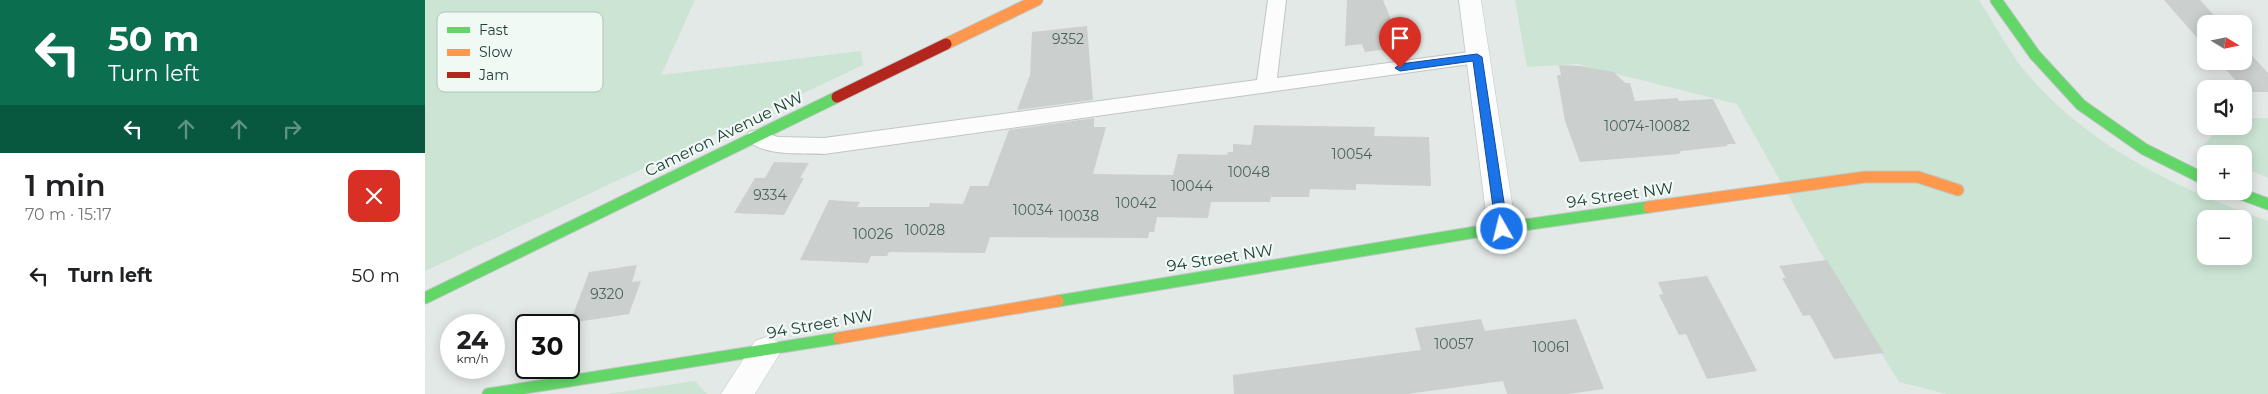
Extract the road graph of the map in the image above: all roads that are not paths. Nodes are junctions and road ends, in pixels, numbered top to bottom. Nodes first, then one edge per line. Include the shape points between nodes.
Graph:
1 (1037, 0) edge
2 (1277, 0) edge
3 (1470, 0) edge
4 (1996, 0) edge
5 (1477, 57) junction
6 (1266, 85) junction
7 (757, 137) junction
8 (2197, 176) edge
9 (1958, 190) dead end
10 (2252, 198) edge
11 (2268, 204) edge
12 (1502, 229) junction
13 (425, 298) edge
14 (766, 350) junction
15 (488, 394) edge
16 (737, 394) edge

1 - 7 street, Cameron Avenue NW
2 - 6 lane
3 - 5 street
4 - 8 street via 2035,55 2081,105 2144,149
5 - 6 lane
5 - 12 street
6 - 7 lane via 824,146 776,145
7 - 13 street, Cameron Avenue NW
9 - 12 street, 94 Street NW via 1918,177 1865,176
10 - 11 street
12 - 14 street, 94 Street NW
14 - 15 street, 94 Street NW
14 - 16 street

